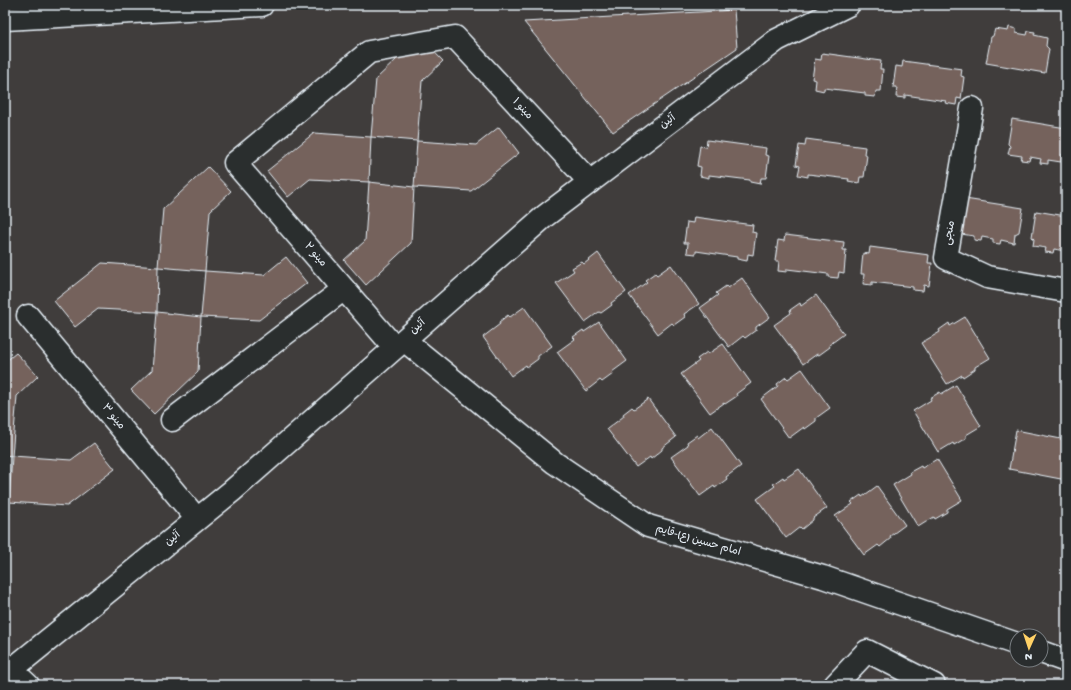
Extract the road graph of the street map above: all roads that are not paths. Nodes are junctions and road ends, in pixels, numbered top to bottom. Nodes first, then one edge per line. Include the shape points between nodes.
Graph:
1 (262, 5) edge
2 (848, 5) edge
3 (5, 19) edge
4 (455, 37) joint
5 (972, 108) dead end
6 (590, 182) junction
7 (344, 289) junction
8 (1066, 291) edge
9 (28, 316) dead end
10 (399, 344) junction
11 (172, 420) dead end
12 (198, 519) junction
13 (1009, 641) edge
14 (1049, 655) edge
15 (1066, 661) edge
16 (8, 673) edge
17 (28, 685) edge
18 (835, 685) edge
19 (934, 685) edge

1 - 3 street
2 - 6 street, آئین via 777,40
4 - 6 street, مینو ۱
4 - 7 street, مینو ۲ via 369,52 235,163
5 - 8 street, منجی via 946,258 987,277
6 - 10 street, آئین via 544,216
7 - 10 street, مینو ۲
7 - 11 street
9 - 12 street, مینو ۳
10 - 12 street, آئین
10 - 13 street, امام حسین (ع)-قایم via 555,463 648,526 822,577
12 - 16 street, آئین
14 - 15 street
16 - 17 street
18 - 19 street via 867,651

